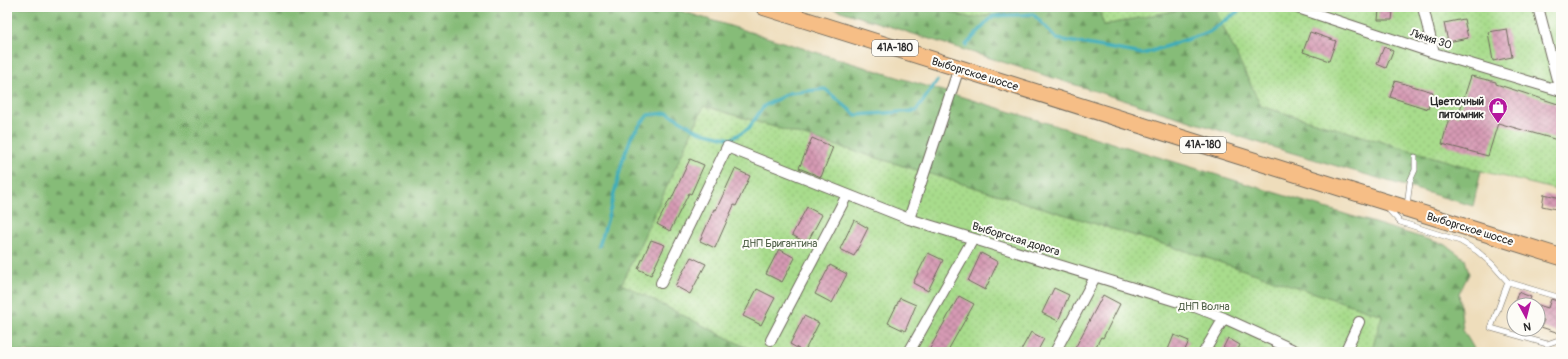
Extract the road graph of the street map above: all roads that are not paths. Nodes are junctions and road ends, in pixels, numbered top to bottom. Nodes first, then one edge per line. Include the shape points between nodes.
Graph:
1 (764, 7) edge
2 (1295, 7) edge
3 (1423, 7) edge
4 (1538, 7) edge
5 (1434, 53) junction
6 (959, 68) junction
7 (1560, 91) edge
8 (1415, 157) dead end
9 (847, 195) junction
10 (1380, 200) junction
11 (1407, 209) junction
12 (909, 219) junction
13 (974, 239) junction
14 (1561, 257) edge
15 (1096, 277) junction
16 (1508, 282) junction
17 (661, 283) dead end
18 (1561, 298) edge
19 (1224, 318) junction
20 (1359, 322) dead end
21 (1561, 339) edge
22 (771, 340) dead end
23 (909, 352) edge
24 (1055, 352) edge
25 (1204, 352) edge
26 (1298, 352) edge
27 (1345, 352) edge

1 - 6 main road, Выборгское шоссе / 41А-180
2 - 5 street, Линия 30
3 - 5 street
4 - 7 street
5 - 7 street, Линия 30
6 - 10 main road, Выборгское шоссе / 41А-180
6 - 12 street
8 - 11 lane
9 - 12 street, Выборгская дорога
9 - 17 street, Выборгская дорога via 727,147
9 - 22 street
10 - 11 main road, Выборгское шоссе / 41А-180
10 - 16 lane via 1400,222 1460,242 1477,251
11 - 14 main road, Выборгское шоссе / 41А-180
12 - 13 street, Выборгская дорога
13 - 15 street, Выборгская дорога
13 - 23 street
15 - 19 street, Выборгская дорога
15 - 24 street
16 - 18 lane
16 - 21 lane via 1490,328 1547,344
19 - 25 street
19 - 26 street, Выборгская дорога
20 - 27 street

